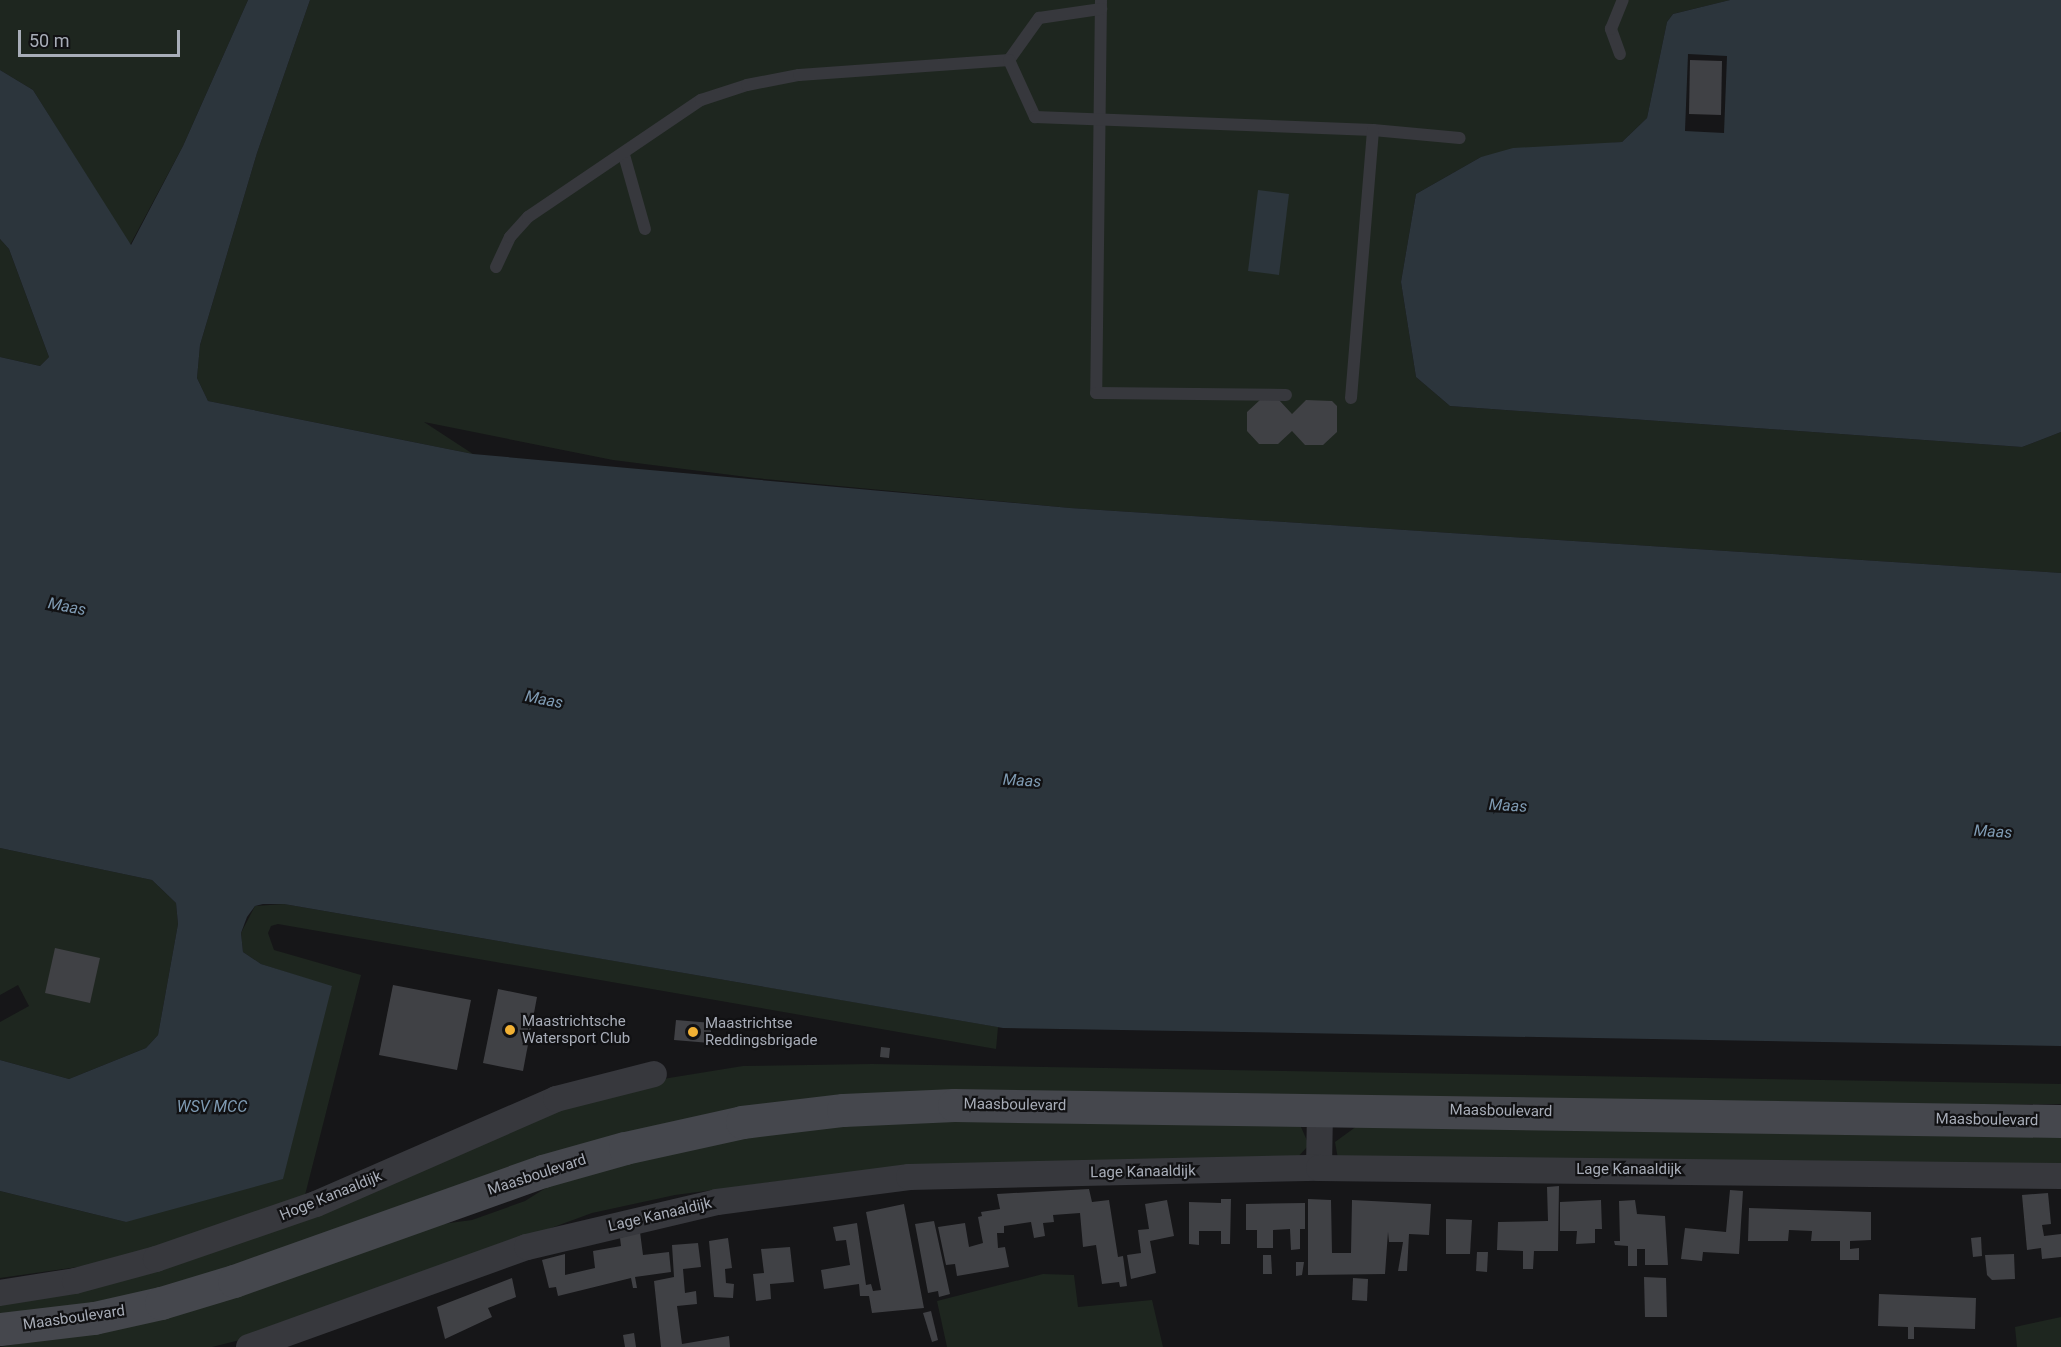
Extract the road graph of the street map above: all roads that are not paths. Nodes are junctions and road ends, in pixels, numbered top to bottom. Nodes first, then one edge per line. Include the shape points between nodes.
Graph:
1 (1623, 0) edge
2 (1101, 4) edge
3 (1620, 54) dead end
4 (1009, 60) junction
5 (1100, 120) junction
6 (1373, 130) junction
7 (1460, 138) dead end
8 (624, 155) junction
9 (645, 229) dead end
10 (496, 267) dead end
11 (1286, 395) dead end
12 (1351, 398) dead end
13 (654, 1074) dead end
14 (1320, 1108) junction
15 (2061, 1121) edge
16 (1319, 1168) junction
17 (2061, 1176) edge
18 (0, 1293) edge
19 (0, 1329) edge
20 (249, 1347) edge

1 - 3 lane via 1611,29
2 - 4 lane via 1039,18
2 - 5 lane
4 - 5 lane via 1035,117
4 - 8 lane via 834,71 747,85 701,100
5 - 6 lane
5 - 11 lane via 1096,393
6 - 7 lane
6 - 12 lane
8 - 9 lane
8 - 10 lane via 528,217 510,237
13 - 18 street, Hoge Kanaaldijk via 556,1099 316,1204 156,1259 75,1281
14 - 15 street, Maasboulevard
14 - 16 street
14 - 19 street, Maasboulevard via 954,1105 843,1110 742,1122 543,1171 234,1281 161,1303 94,1318
16 - 17 street, Lage Kanaaldijk
16 - 20 street, Lage Kanaaldijk via 909,1177 717,1202 527,1247

